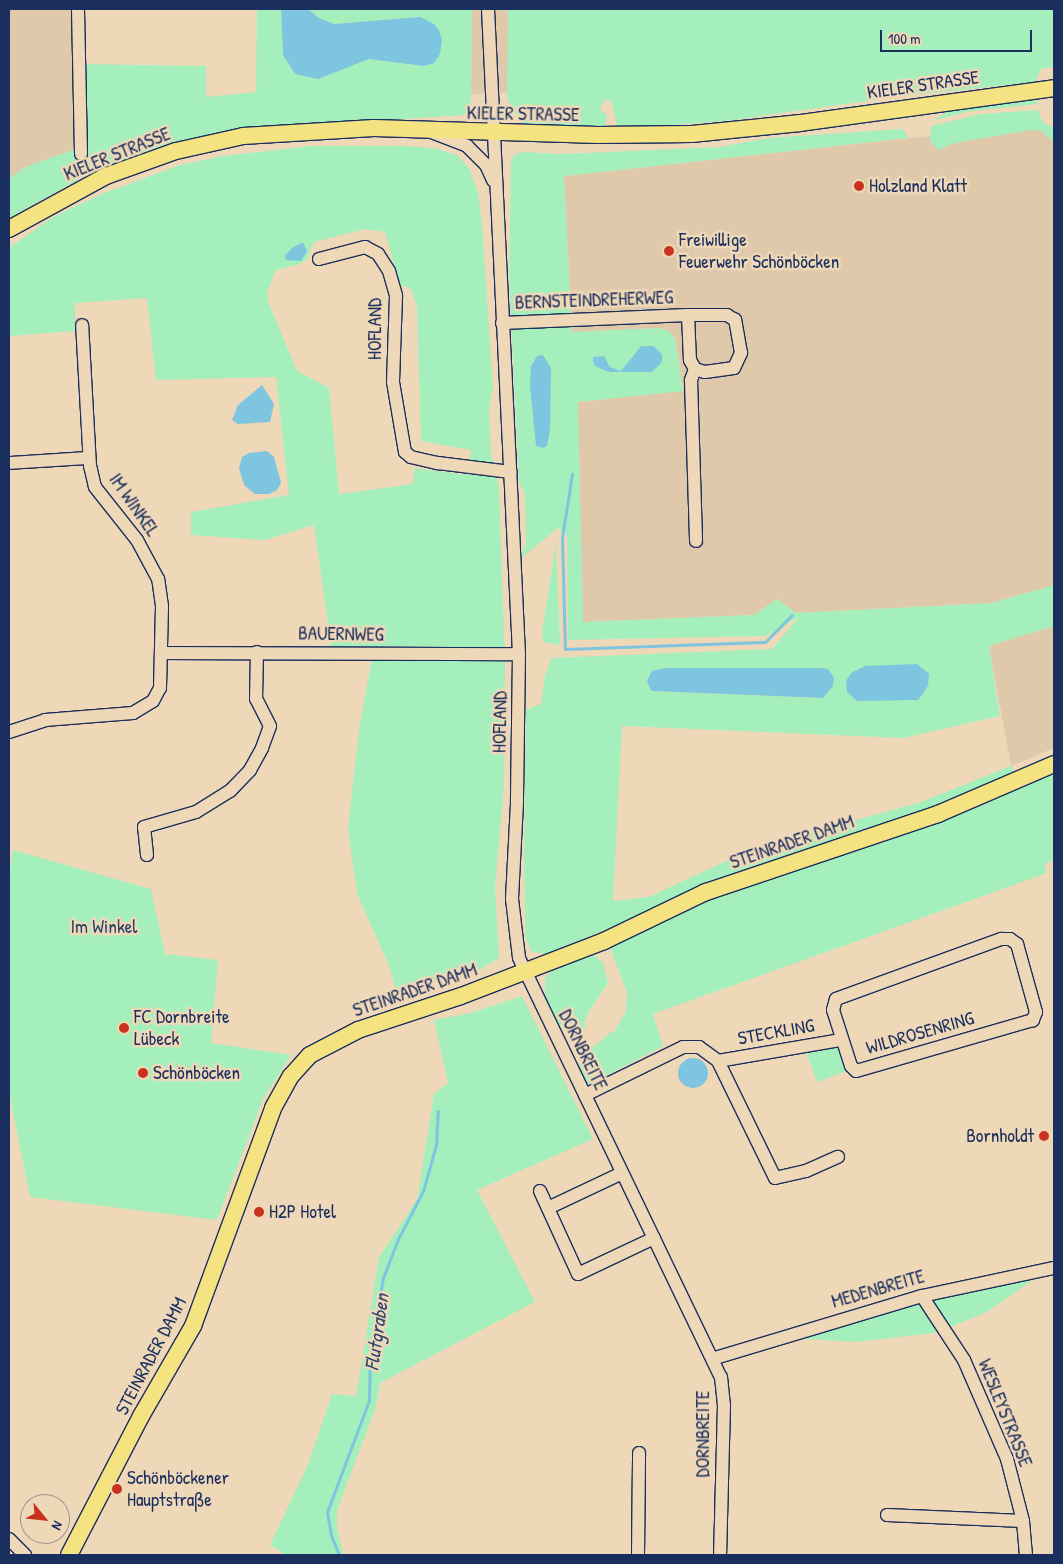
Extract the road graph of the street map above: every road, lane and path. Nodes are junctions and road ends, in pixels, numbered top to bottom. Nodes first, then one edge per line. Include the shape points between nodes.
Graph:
1 (78, 9) edge
2 (488, 9) edge
3 (1054, 88) edge
4 (431, 132) junction
5 (494, 132) junction
6 (81, 154) dead end
7 (496, 186) junction
8 (11, 227) edge
9 (319, 258) dead end
10 (688, 315) junction
11 (502, 323) junction
12 (82, 325) dead end
13 (695, 368) junction
14 (89, 458) junction
15 (9, 463) edge
16 (510, 472) junction
17 (696, 541) dead end
18 (257, 652) junction
19 (163, 653) junction
20 (519, 654) junction
21 (9, 732) edge
22 (1054, 764) edge
23 (147, 855) dead end
24 (523, 970) junction
25 (841, 1040) junction
26 (718, 1061) junction
27 (585, 1095) junction
28 (838, 1157) dead end
29 (622, 1173) junction
30 (540, 1190) dead end
31 (548, 1208) junction
32 (654, 1238) junction
33 (1054, 1268) edge
34 (922, 1296) junction
35 (715, 1358) junction
36 (640, 1453) dead end
37 (886, 1515) dead end
38 (1023, 1521) junction
39 (9, 1539) edge
40 (25, 1555) edge
41 (69, 1555) edge
42 (638, 1555) edge
43 (720, 1555) edge
44 (1026, 1555) edge

1 - 6 street
2 - 5 street, HOFLAND
3 - 5 main road, KIELER STRASSE via 692,134 598,136
4 - 5 main road, KIELER STRASSE
4 - 7 street via 475,152 486,165
4 - 8 main road, KIELER STRASSE via 374,128 243,136 195,147 106,176
5 - 7 street, HOFLAND
7 - 11 street, HOFLAND
9 - 16 street, HOFLAND via 365,247 378,254 389,271 396,296 393,382 405,452 411,457 438,463
10 - 11 street, BERNSTEINDREHERWEG
10 - 13 street, BERNSTEINDREHERWEG via 690,360
10 - 13 street, BERNSTEINDREHERWEG via 727,314 735,320 739,330 741,353 734,368 705,372
11 - 16 street, HOFLAND
12 - 14 street, IM WINKEL
13 - 17 street, BERNSTEINDREHERWEG via 691,380
14 - 15 street
14 - 19 street, IM WINKEL via 95,487 137,540 158,579
16 - 20 street, HOFLAND
18 - 19 street, BAUERNWEG
18 - 20 street, BAUERNWEG
18 - 23 street via 256,699 270,726 262,748 250,770 230,791 196,812 144,827
19 - 21 street, IM WINKEL via 160,688 144,709 121,715 45,720
20 - 24 street, HOFLAND via 512,899
22 - 24 main road, STEINRADER DAMM via 938,814 706,892 604,941
24 - 27 street, DORNBREITE
24 - 41 main road, STEINRADER DAMM via 330,1042 310,1055 291,1076 263,1134 193,1326 141,1416
25 - 25 street, WILDROSENRING via 856,1071 1033,1020 1036,1012 1017,944 1010,939 1001,939 836,999 833,1010
25 - 26 street, STECKLING
26 - 27 street via 699,1047 683,1047
26 - 28 street via 775,1178 798,1174
27 - 29 street, DORNBREITE
29 - 31 street
29 - 32 street, DORNBREITE
30 - 31 street
31 - 32 street via 578,1274
32 - 35 street, DORNBREITE
33 - 34 street, MEDENBREITE
34 - 35 street, MEDENBREITE
34 - 38 street, WESLEYSTRASSE via 955,1344 991,1420 1007,1459
35 - 43 street, DORNBREITE via 724,1406
36 - 42 street
37 - 38 street
38 - 44 street, WESLEYSTRASSE
39 - 40 street

